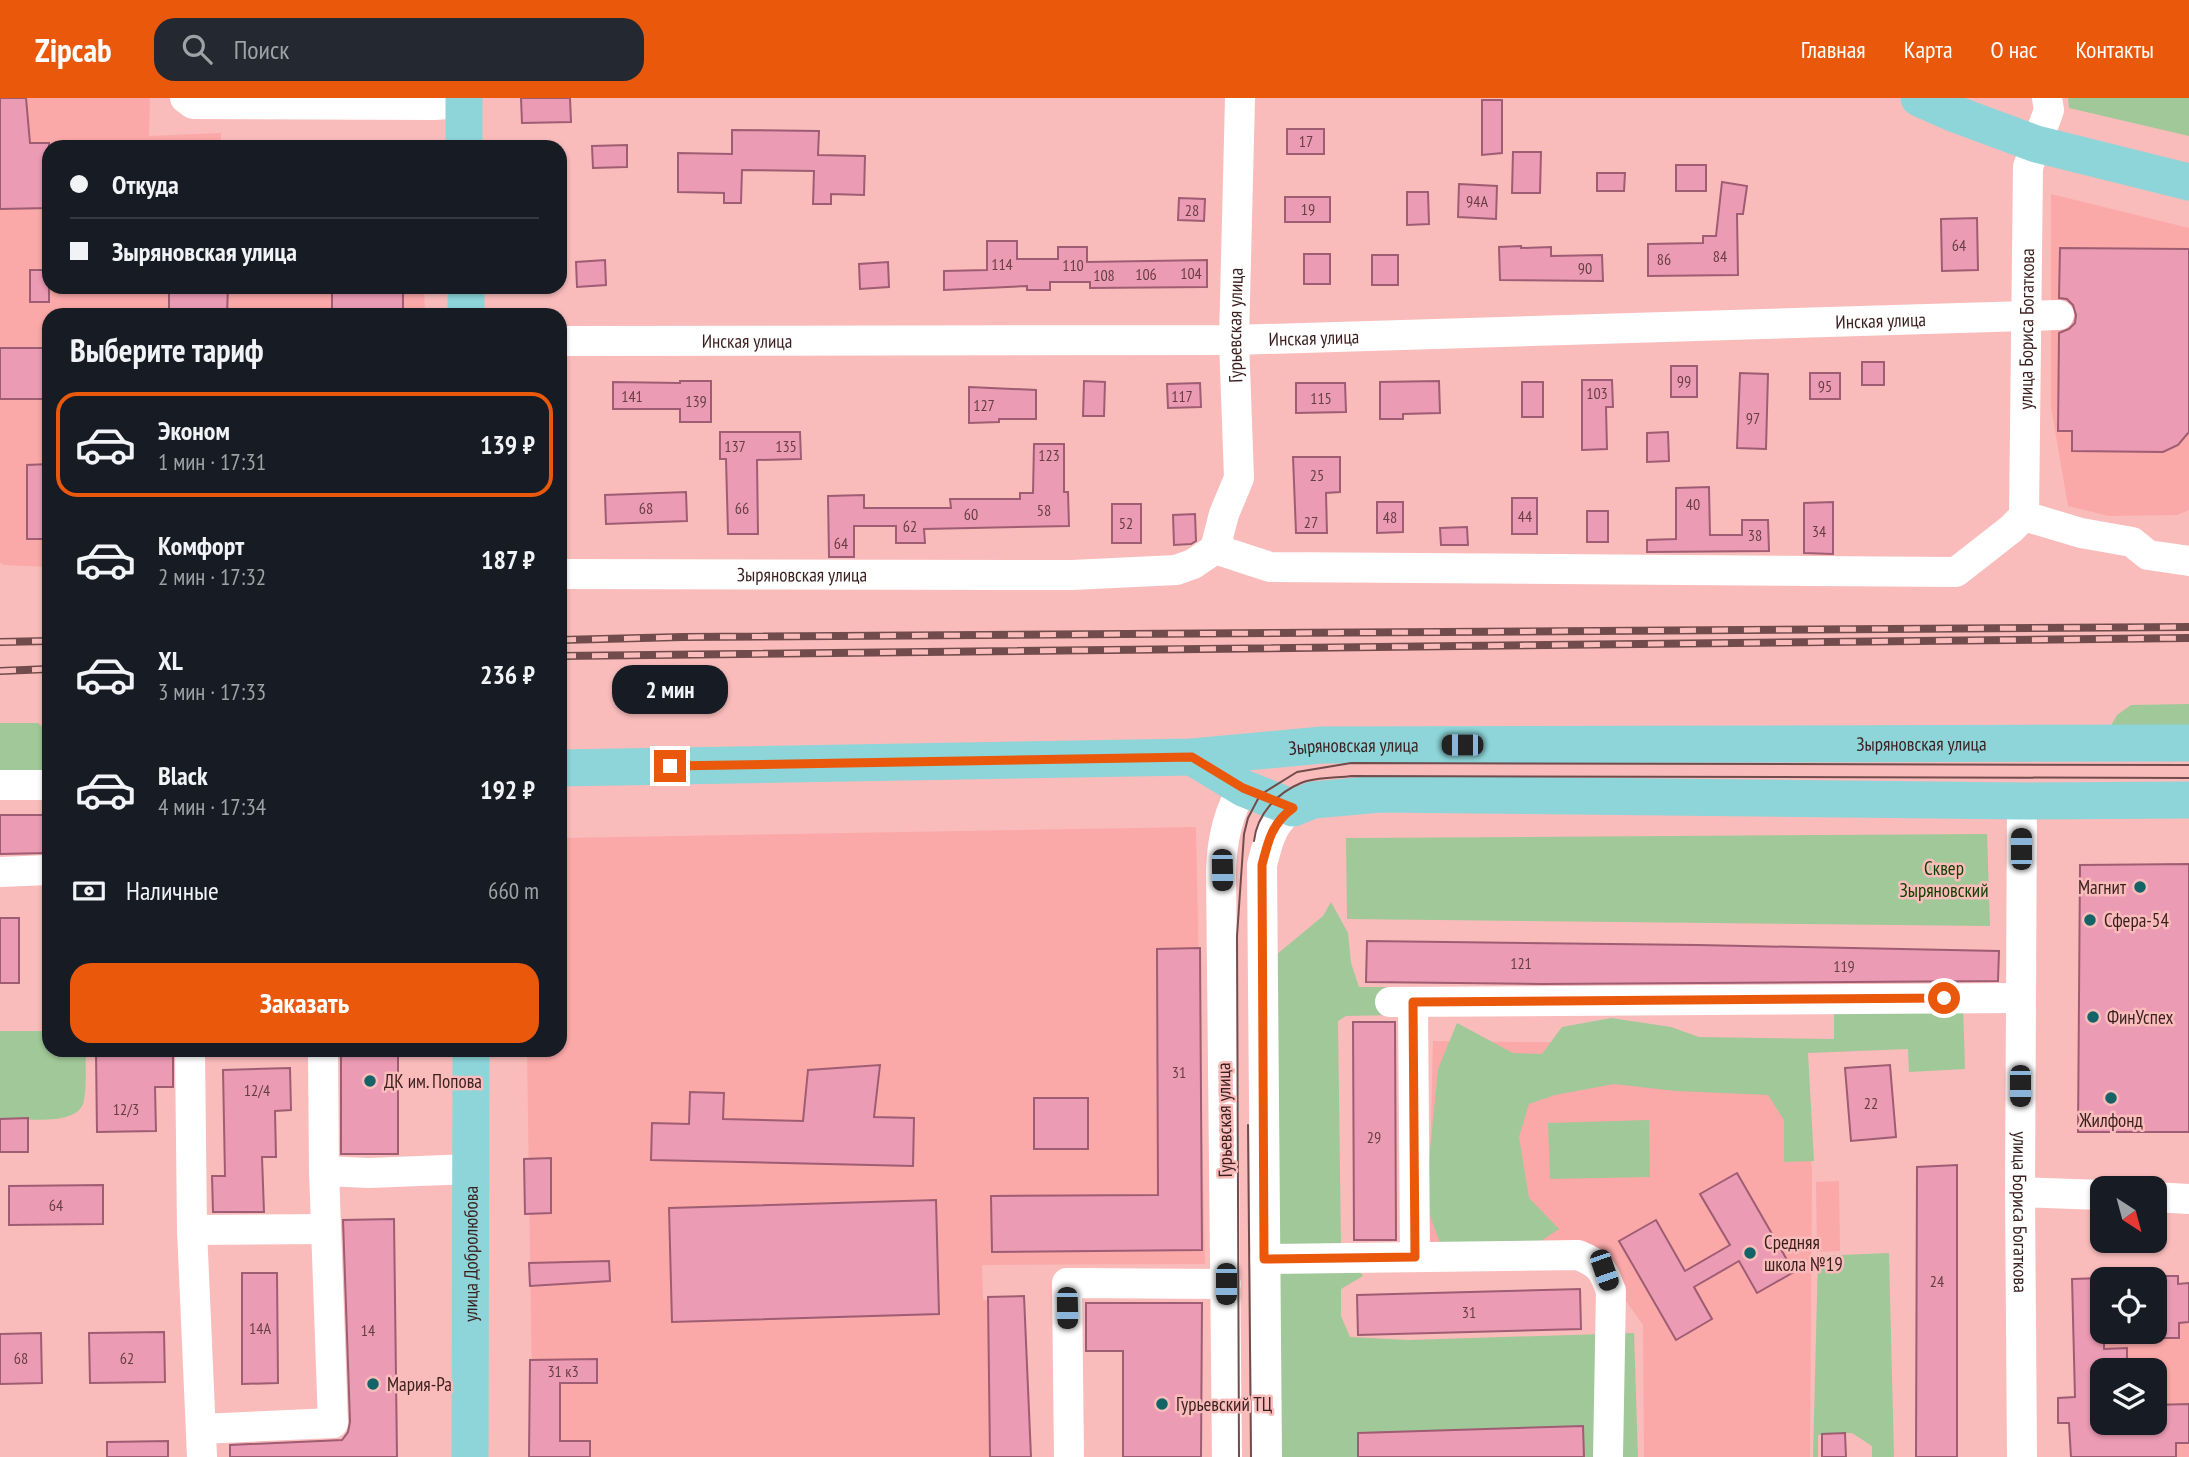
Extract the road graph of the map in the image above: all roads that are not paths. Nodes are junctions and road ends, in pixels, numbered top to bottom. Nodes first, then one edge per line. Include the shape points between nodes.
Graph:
1 (185, 98) edge
2 (1240, 98) edge
3 (1919, 98) edge
4 (2047, 98) edge
5 (464, 100) edge
6 (464, 140) edge
7 (2036, 144) junction
8 (2189, 181) edge
9 (2059, 315) dead end
10 (2025, 316) junction
11 (1234, 340) junction
12 (567, 341) edge
13 (2024, 516) junction
14 (1215, 549) junction
15 (2189, 561) edge
16 (567, 574) edge
17 (2189, 743) edge
18 (1322, 745) junction
19 (1192, 757) junction
20 (567, 768) edge
21 (0, 785) edge
22 (42, 785) edge
23 (1243, 788) junction
24 (2189, 800) edge
25 (2022, 801) junction
26 (1293, 808) junction
27 (42, 870) edge
28 (0, 872) edge
29 (2020, 998) junction
30 (190, 1057) edge
31 (323, 1057) edge
32 (471, 1057) edge
33 (471, 1169) junction
34 (324, 1171) junction
35 (2020, 1192) junction
36 (2090, 1195) edge
37 (2167, 1198) edge
38 (2189, 1199) edge
39 (326, 1229) junction
40 (192, 1230) junction
41 (1415, 1257) junction
42 (1264, 1259) junction
43 (1226, 1284) junction
44 (202, 1443) edge
45 (470, 1457) edge
46 (1069, 1457) edge
47 (1227, 1457) edge
48 (1267, 1457) edge
49 (1608, 1457) edge
50 (2022, 1457) edge

1 - 5 street via 193,104 434,105
2 - 11 street, Гурьевская улица
3 - 7 main road
4 - 7 street, улица Бориса Богаткова via 2049,110
5 - 6 main road
7 - 8 main road
7 - 10 street, улица Бориса Богаткова via 2028,167
9 - 10 street, Инская улица
10 - 11 street, Инская улица
10 - 13 street, улица Бориса Богаткова
11 - 12 street, Инская улица
11 - 14 street, Гурьевская улица via 1239,478
13 - 14 street via 1956,572 1270,567
13 - 15 street via 2132,542 2148,555 2166,560
14 - 16 street, Зыряновская улица via 1176,570 1072,575
17 - 18 main road, Зыряновская улица
18 - 19 main road, Зыряновская улица
18 - 23 main road via 1268,769
19 - 20 main road, Зыряновская улица
19 - 23 main road
21 - 22 street
23 - 26 main road
23 - 43 street, Гурьевская улица via 1230,816 1222,862
24 - 25 main road
25 - 26 main road via 1380,794 1313,800
25 - 29 street, улица Бориса Богаткова
26 - 42 street, Гурьевская улица via 1272,830 1262,865
27 - 28 street
29 - 35 street, улица Бориса Богаткова
29 - 41 street via 1402,1002
30 - 40 street
31 - 34 street
32 - 33 main road, улица Добролюбова
33 - 34 street
33 - 45 main road, улица Добролюбова
34 - 39 street
35 - 36 street
35 - 50 street, улица Бориса Богаткова
37 - 38 street
39 - 40 street
39 - 44 street via 333,1423
40 - 44 street
41 - 42 street
41 - 49 street via 1578,1255 1604,1270 1611,1291
42 - 48 street, Гурьевская улица
43 - 46 street via 1066,1283
43 - 47 street, Гурьевская улица

